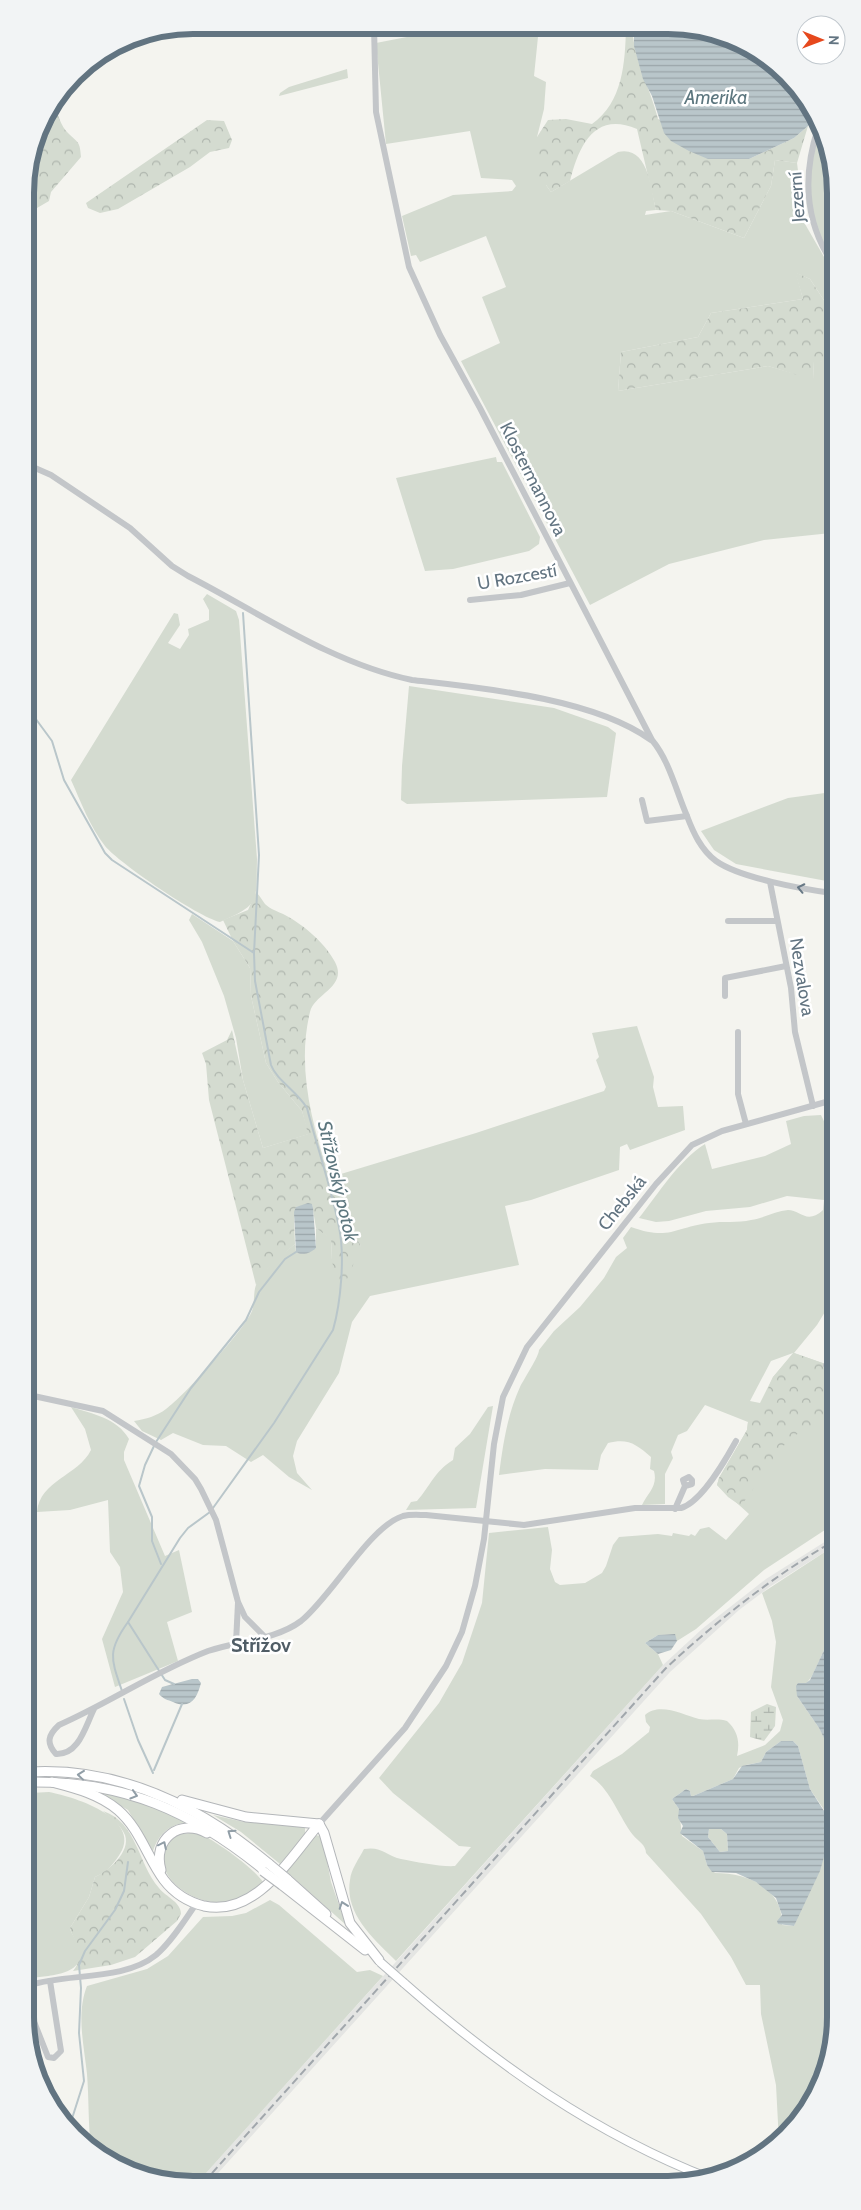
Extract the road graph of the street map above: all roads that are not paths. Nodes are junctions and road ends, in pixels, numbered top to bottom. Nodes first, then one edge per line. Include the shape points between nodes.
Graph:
1 (374, 34) edge
2 (816, 135) edge
3 (827, 254) edge
4 (34, 468) edge
5 (570, 583) junction
6 (470, 600) dead end
7 (652, 740) junction
8 (642, 800) dead end
9 (687, 816) junction
10 (770, 882) junction
11 (827, 892) edge
12 (728, 921) dead end
13 (778, 921) junction
14 (786, 966) junction
15 (725, 996) dead end
16 (738, 1032) dead end
17 (827, 1102) edge
18 (813, 1106) junction
19 (746, 1124) junction
20 (34, 1396) edge
21 (736, 1441) dead end
22 (685, 1486) dead end
23 (675, 1508) junction
24 (486, 1521) junction
25 (238, 1602) junction
26 (264, 1636) junction
27 (236, 1643) junction
28 (94, 1709) junction
29 (34, 1772) edge
30 (34, 1782) edge
31 (52, 1782) junction
32 (152, 1791) junction
33 (319, 1824) junction
34 (265, 1868) junction
35 (172, 1889) junction
36 (196, 1904) junction
37 (379, 1961) junction
38 (50, 1981) junction
39 (34, 1985) edge
40 (34, 2024) edge
41 (698, 2173) edge

1 - 5 street, Klostermannova via 376,112 408,266 440,335
2 - 3 street, Jezerní via 810,162 809,208 819,241
4 - 7 street via 118,520 188,576 355,662 412,680 568,704
5 - 6 street, U Rozcestí via 521,595
5 - 7 street, Klostermannova
7 - 9 street, Klostermannova via 667,762
8 - 9 street via 647,821
9 - 10 street, Klostermannova via 695,836 715,860
11 -> 10 street, Klostermannova
10 - 13 street, Nezvalova
12 - 13 street
13 - 14 street, Nezvalova
14 - 15 street via 725,978
14 - 18 street, Nezvalova via 795,1032
16 - 19 street via 738,1094
17 - 18 street, Chebská
18 - 19 street, Chebská
19 - 24 street, Chebská via 702,1139 682,1154 527,1347 503,1397 494,1444
20 - 25 street via 103,1411 171,1454 195,1479 216,1520
21 - 23 street via 711,1482 688,1505
22 - 23 street
23 - 24 street via 626,1509 524,1525
24 - 26 street via 413,1515 394,1520 369,1543 308,1615 285,1630
24 - 33 street, Chebská via 475,1586 462,1632 446,1666 405,1728
25 - 26 street via 248,1622
25 - 27 street
26 - 27 street
27 - 28 street via 207,1652 151,1678
28 - 28 street via 52,1731 48,1740 56,1754 65,1755 74,1749
32 -> 29 highway via 91,1776
30 - 31 highway
31 -> 34 highway via 90,1785 148,1799 198,1822
31 - 35 highway via 90,1794 118,1811 133,1827
32 - 33 highway via 246,1816
34 -> 32 highway via 214,1822
33 - 36 highway via 254,1895 229,1906
37 -> 33 highway via 350,1923
35 -> 34 highway via 158,1857 169,1835 186,1828 197,1828 210,1834
34 - 37 highway, bridge
35 - 36 highway
36 - 38 street via 155,1955 130,1969
37 - 41 main road, bridge via 486,2053 540,2090 636,2145
38 - 39 street
38 - 40 street via 61,2052 54,2058 48,2057

